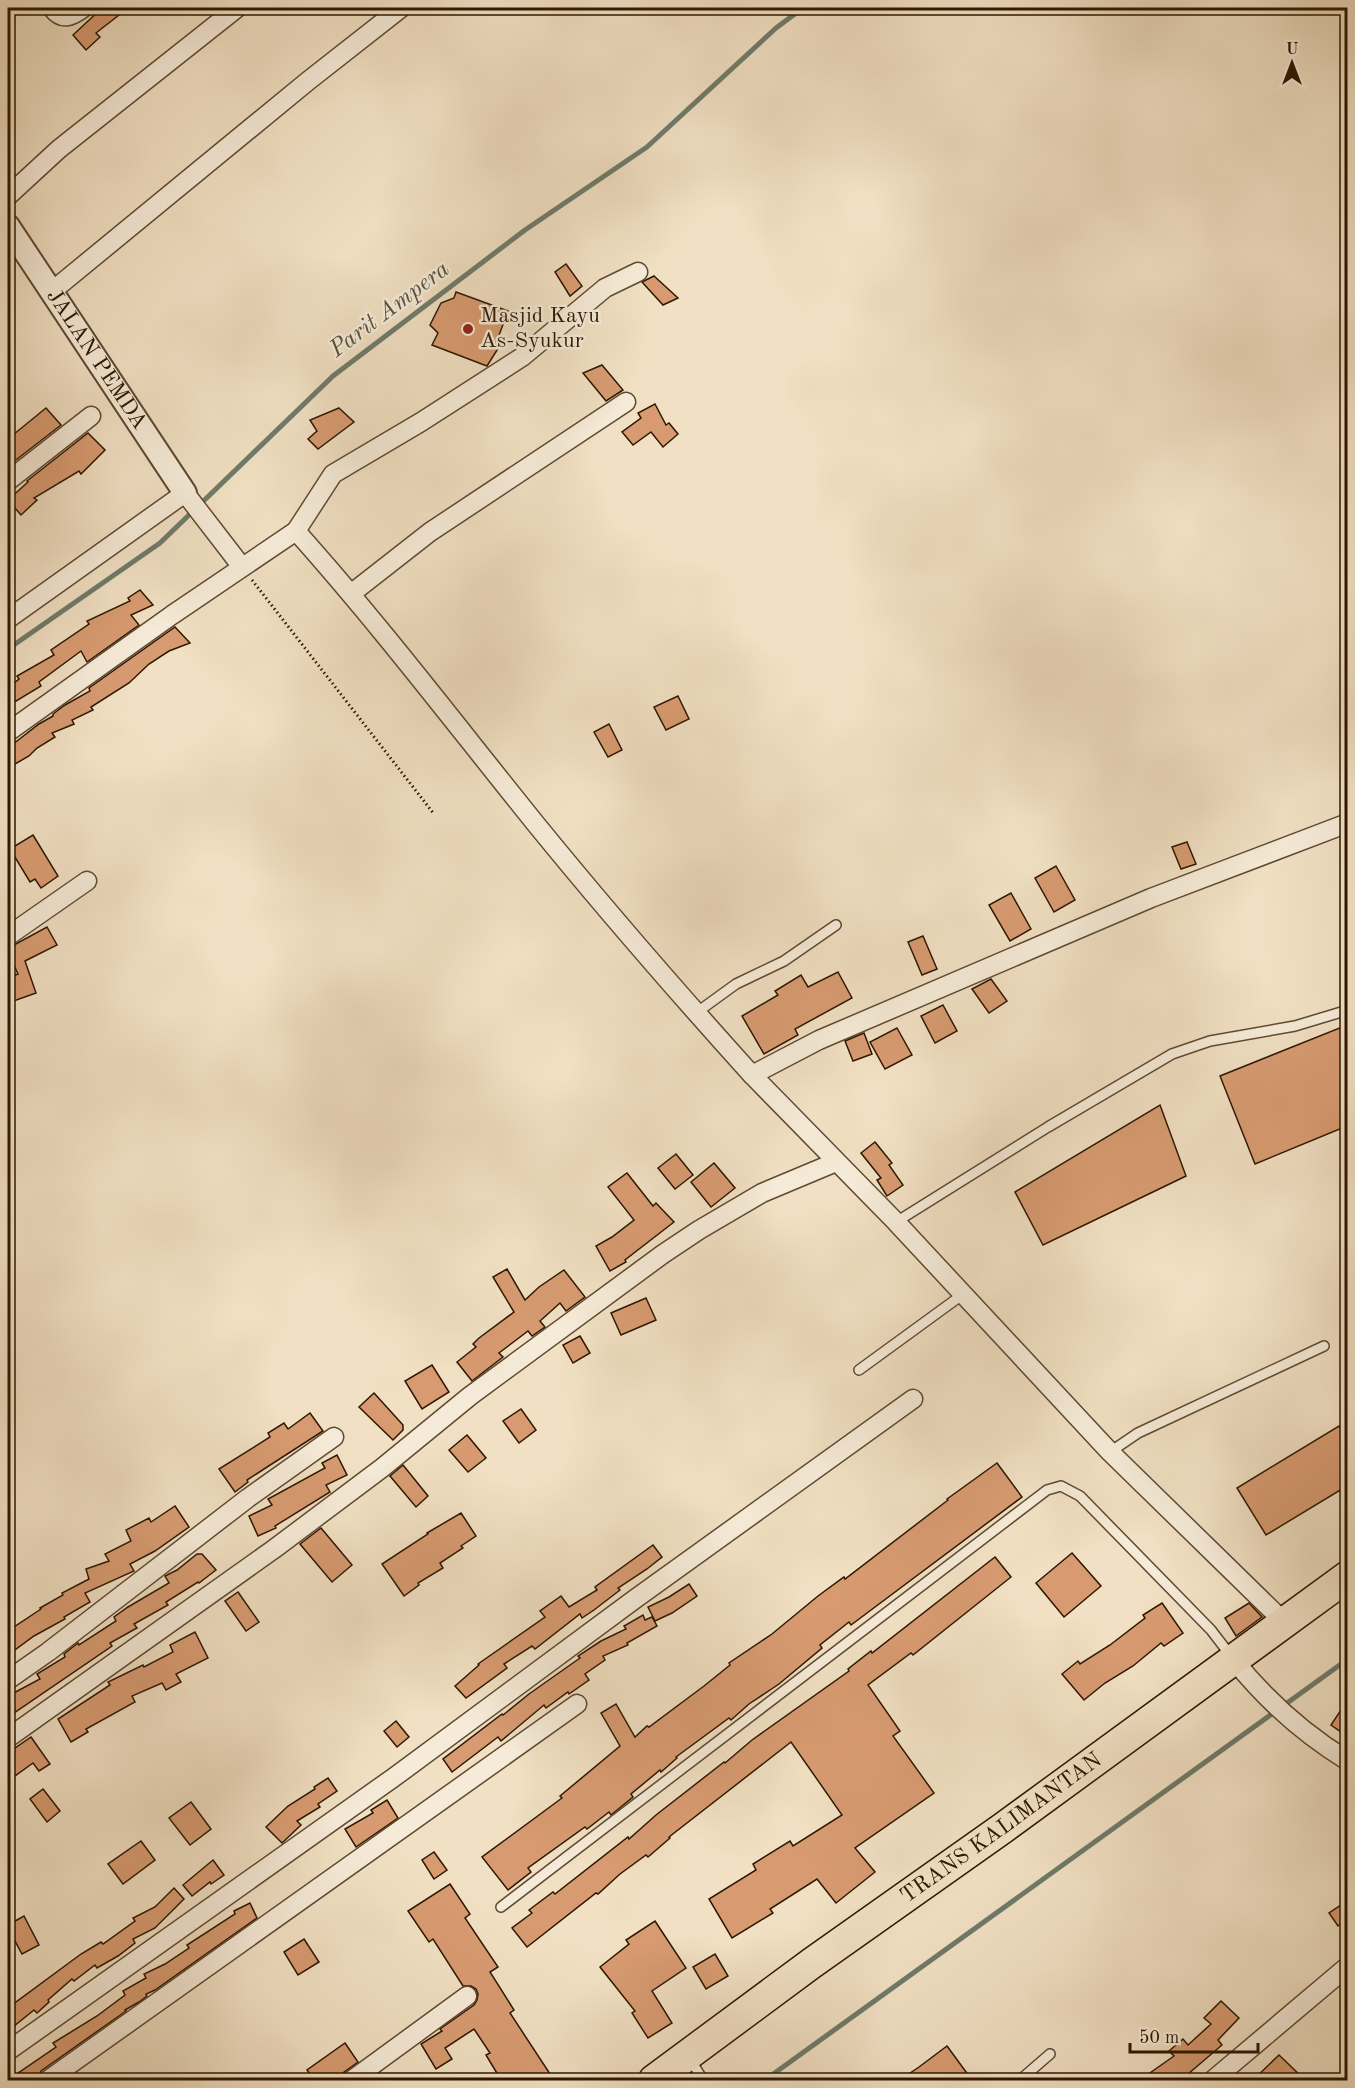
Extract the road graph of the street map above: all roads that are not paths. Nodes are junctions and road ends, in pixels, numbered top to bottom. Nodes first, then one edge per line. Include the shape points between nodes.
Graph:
1 (52, 8) edge
2 (83, 8) edge
3 (237, 8) edge
4 (401, 8) edge
5 (8, 196) edge
6 (8, 226) edge
7 (638, 272) dead end
8 (51, 292) junction
9 (626, 402) dead end
10 (91, 416) dead end
11 (8, 481) edge
12 (182, 499) junction
13 (296, 531) junction
14 (242, 567) junction
15 (352, 593) junction
16 (8, 619) edge
17 (8, 732) edge
18 (1347, 823) edge
19 (87, 881) dead end
20 (836, 925) dead end
21 (8, 936) edge
22 (1347, 1010) edge
23 (696, 1013) junction
24 (752, 1075) junction
25 (836, 1162) junction
26 (896, 1222) junction
27 (962, 1295) junction
28 (1324, 1346) dead end
29 (859, 1370) dead end
30 (913, 1399) dead end
31 (334, 1437) dead end
32 (1110, 1452) junction
33 (1347, 1576) edge
34 (1284, 1623) junction
35 (1234, 1660) junction
36 (8, 1680) edge
37 (577, 1704) dead end
38 (8, 1738) edge
39 (1347, 1761) edge
40 (501, 1907) dead end
41 (1347, 1966) edge
42 (467, 1996) dead end
43 (8, 2051) edge
44 (1050, 2054) dead end
45 (695, 2068) edge
46 (48, 2080) edge
47 (352, 2080) edge
48 (654, 2080) edge
49 (1020, 2080) edge
50 (1213, 2080) edge

1 - 2 street via 67,17
3 - 5 street via 59,149
4 - 8 street
6 - 8 street, JALAN PEMDA
7 - 13 street via 605,288 522,357 333,474
8 - 12 street, JALAN PEMDA
9 - 15 street via 430,532
10 - 11 street
12 - 14 street via 206,520
12 - 16 street
13 - 14 street
13 - 15 street
14 - 17 street
15 - 23 street via 537,825
18 - 24 street via 1140,903 819,1040
19 - 21 street
20 - 23 lane via 784,961 736,984
22 - 26 lane via 1295,1026 1210,1041 1172,1054
23 - 24 street
24 - 25 street
25 - 26 street
25 - 38 street via 762,1192 663,1254 470,1396 292,1535
26 - 27 street
27 - 29 lane
27 - 32 street
28 - 32 lane via 1138,1433
30 - 43 street via 393,1778
31 - 36 street
32 - 34 street
33 - 34 highway, TRANS KALIMANTAN
34 - 35 highway, TRANS KALIMANTAN
35 - 39 street via 1277,1707
35 - 40 lane via 1210,1630 1080,1496 1061,1486 1047,1491
35 - 45 highway, TRANS KALIMANTAN via 821,1957
37 - 46 street
41 - 50 street
42 - 47 street
44 - 49 lane
45 - 48 highway, TRANS KALIMANTAN

